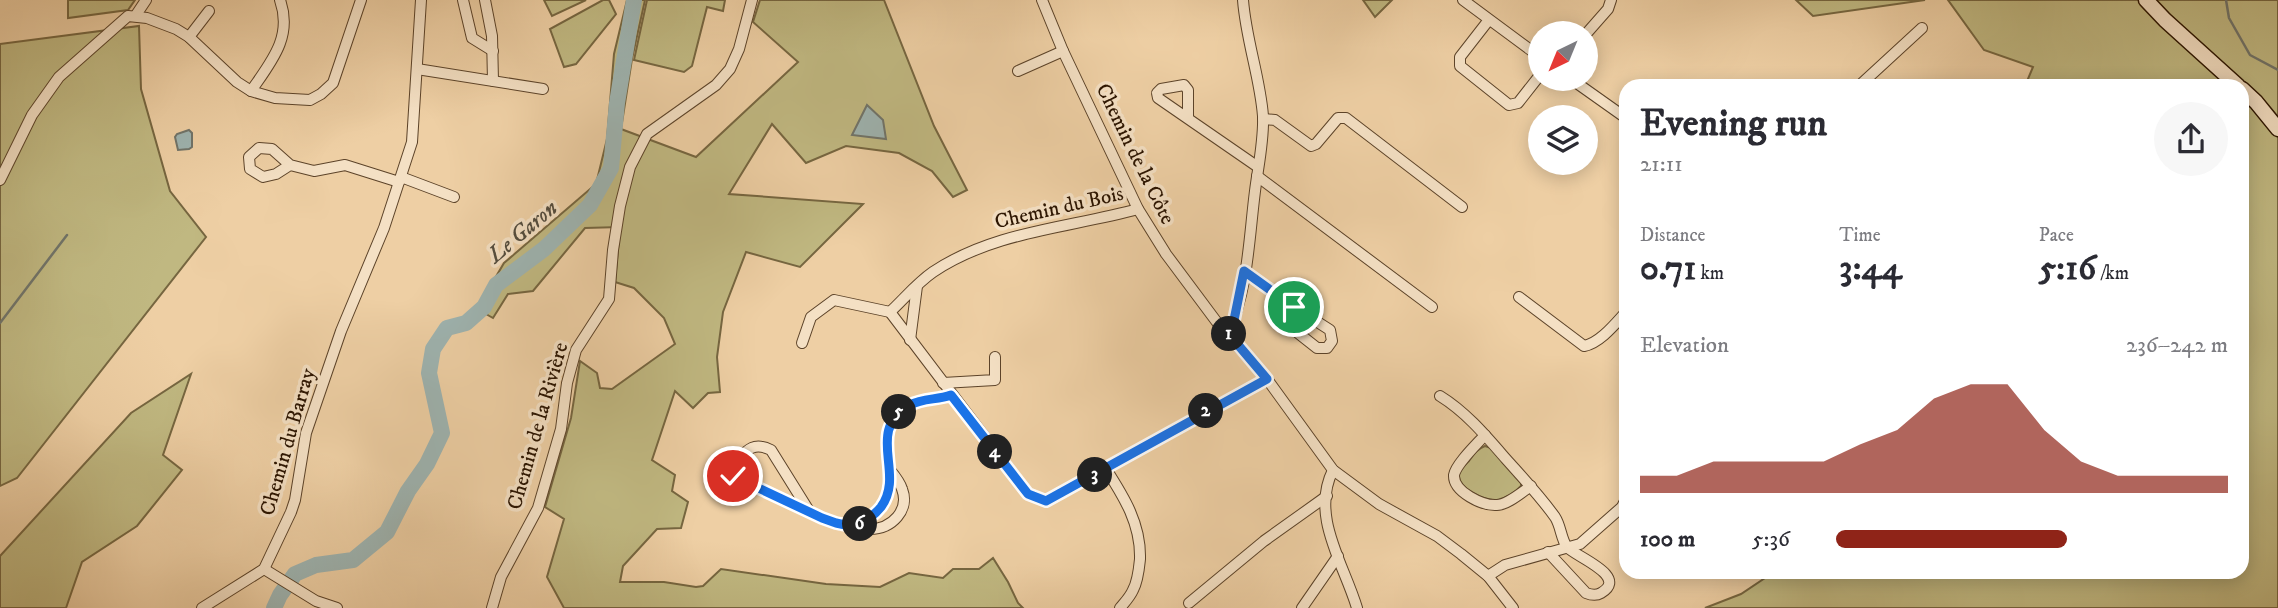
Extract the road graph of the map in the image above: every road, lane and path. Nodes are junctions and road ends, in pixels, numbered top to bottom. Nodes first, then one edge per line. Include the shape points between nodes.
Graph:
1 (146, 0) edge
2 (280, 0) edge
3 (361, 0) edge
4 (421, 0) edge
5 (463, 0) edge
6 (485, 0) edge
7 (752, 0) edge
8 (1042, 0) edge
9 (1243, 0) edge
10 (1463, 0) edge
11 (1611, 0) edge
12 (2146, 0) edge
13 (209, 11) dead end
14 (136, 15) junction
15 (1489, 21) junction
16 (1597, 21) edge
17 (1922, 28) dead end
18 (189, 37) junction
19 (1528, 49) edge
20 (493, 51) junction
21 (1063, 51) junction
22 (417, 69) junction
23 (1018, 71) dead end
24 (1866, 79) edge
25 (2230, 79) edge
26 (493, 80) junction
27 (543, 89) dead end
28 (1528, 90) edge
29 (251, 91) junction
30 (1588, 91) edge
31 (2249, 96) edge
32 (1619, 113) edge
33 (1188, 118) dead end
34 (1263, 119) junction
35 (2278, 129) edge
36 (290, 165) dead end
37 (1257, 172) junction
38 (400, 179) junction
39 (0, 180) edge
40 (454, 197) dead end
41 (1462, 207) dead end
42 (1138, 209) junction
43 (1244, 271) junction
44 (916, 286) junction
45 (1519, 297) dead end
46 (1294, 307) junction
47 (1432, 307) dead end
48 (890, 312) junction
49 (1619, 319) edge
50 (1228, 333) junction
51 (910, 340) junction
52 (802, 343) dead end
53 (995, 357) dead end
54 (1267, 379) junction
55 (943, 383) junction
56 (951, 395) junction
57 (1440, 396) dead end
58 (1485, 435) junction
59 (1106, 469) junction
60 (890, 470) junction
61 (1333, 470) junction
62 (1531, 486) junction
63 (1327, 496) junction
64 (1619, 510) edge
65 (809, 511) junction
66 (855, 527) junction
67 (1567, 547) junction
68 (1548, 552) junction
69 (1338, 556) junction
70 (264, 569) junction
71 (1488, 576) junction
72 (1189, 603) dead end
73 (202, 608) edge
74 (337, 608) edge
75 (492, 608) edge
76 (1121, 608) edge
77 (1302, 608) edge
78 (1357, 608) edge
79 (1513, 608) edge

1 - 14 street
2 - 29 street via 285,31 281,47
3 - 29 street via 333,83 321,94 310,100
4 - 22 street, Chemin du Barray
5 - 20 street via 472,38
6 - 20 street
7 - 75 street, Chemin de la Rivière via 730,69 716,85 648,134 630,167 620,206 609,299 576,350 561,429 538,508 501,577
8 - 21 street, Chemin de la Côte
9 - 34 street
10 - 15 street
11 - 16 street
12 - 25 street
13 - 18 street
14 - 18 street
14 - 39 street via 128,16 59,77 32,115
15 - 19 street
15 - 28 street via 1460,57 1460,66 1509,105 1518,103
17 - 24 street
18 - 29 street
20 - 26 street
21 - 23 street
21 - 42 street, Chemin de la Côte
22 - 26 street
22 - 38 street, Chemin du Barray via 412,142
26 - 27 street
30 - 32 street
31 - 35 street
33 - 37 street
34 - 37 street
34 - 41 street via 1276,120 1311,146 1338,118 1346,118
36 - 38 street via 314,171 345,165
37 - 43 street
37 - 47 street
38 - 40 street
38 - 70 street, Chemin du Barray via 306,433 291,512
42 - 44 street, Chemin du Bois via 989,244
42 - 50 street, Chemin de la Côte via 1183,279
43 - 46 street
43 - 50 street
44 - 48 street, Chemin du Bois
44 - 51 street
45 - 49 street via 1584,346 1590,346
46 - 46 street via 1298,333 1317,348 1327,348 1332,341 1330,330
48 - 51 street
48 - 52 street via 834,300 811,317
50 - 54 street, Chemin de la Côte
51 - 55 street
53 - 55 street via 995,380
54 - 59 street
54 - 61 street, Chemin de la Côte
55 - 56 street
56 - 59 street via 1028,494 1046,501
56 - 60 street via 912,404 892,421 885,445
57 - 58 street via 1457,406
58 - 62 street
58 - 62 street via 1454,475 1461,491 1499,505
59 - 76 street via 1136,523 1140,547 1134,589
60 - 66 street via 883,505
60 - 66 street via 902,486 903,510 886,526 874,530
61 - 63 street
61 - 71 street, Chemin de la Côte via 1379,504 1437,536
62 - 67 street via 1557,520
63 - 69 street via 1326,518
63 - 72 street
64 - 67 street via 1580,544
65 - 65 street via 771,450 751,447 731,467 733,476
65 - 66 street
67 - 68 street
67 - 68 street via 1604,571 1608,578 1602,593 1586,593
68 - 71 street via 1505,565
69 - 77 street
69 - 78 street
70 - 73 street
70 - 74 street via 316,601
71 - 79 street, Chemin de la Côte

